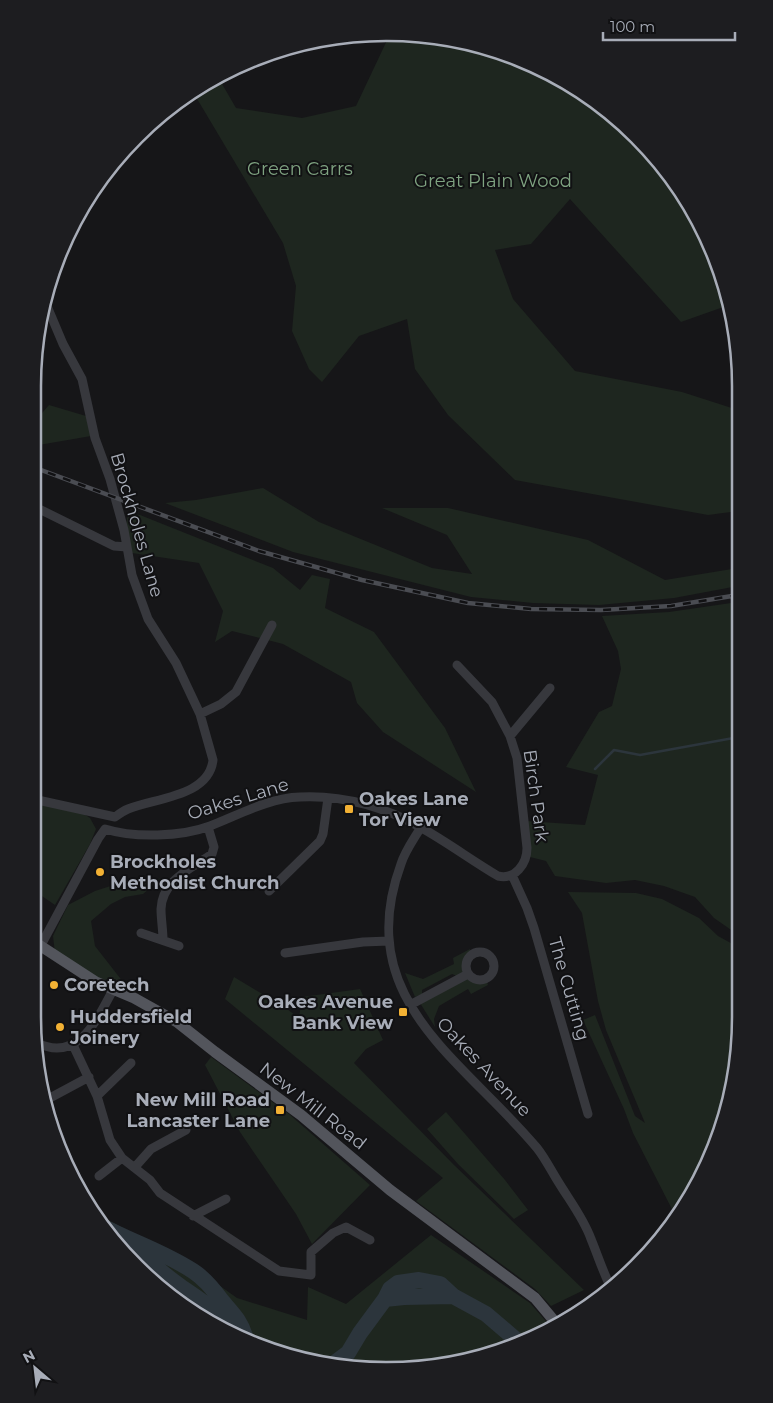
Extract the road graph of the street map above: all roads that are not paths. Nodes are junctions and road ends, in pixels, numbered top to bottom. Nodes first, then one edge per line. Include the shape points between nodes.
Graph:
1 (50, 312) edge
2 (41, 510) edge
3 (127, 547) junction
4 (272, 625) dead end
5 (457, 665) dead end
6 (550, 688) dead end
7 (200, 714) junction
8 (510, 736) junction
9 (328, 798) junction
10 (41, 801) edge
11 (115, 817) junction
12 (208, 827) junction
13 (421, 828) junction
14 (105, 829) junction
15 (512, 875) junction
16 (269, 891) dead end
17 (141, 933) dead end
18 (41, 936) edge
19 (162, 940) junction
20 (389, 941) junction
21 (179, 946) dead end
22 (41, 947) edge
23 (285, 953) dead end
24 (468, 974) dead end
25 (113, 990) junction
26 (410, 1005) junction
27 (43, 1045) edge
28 (73, 1045) junction
29 (131, 1064) dead end
30 (89, 1077) junction
31 (97, 1096) junction
32 (51, 1097) edge
33 (588, 1114) dead end
34 (186, 1130) dead end
35 (122, 1158) junction
36 (135, 1167) junction
37 (99, 1176) dead end
38 (226, 1200) dead end
39 (193, 1216) junction
40 (370, 1240) dead end
41 (608, 1281) edge
42 (552, 1319) edge

1 - 3 street, Brockholes Lane via 82,379
2 - 3 street via 114,546
3 - 7 street, Brockholes Lane via 132,574 148,620 176,663
4 - 7 street via 236,692
5 - 8 street, Birch Park via 492,702
6 - 8 street, Birch Park
7 - 11 street, Brockholes Lane via 213,760 209,772 184,793 127,809
8 - 15 street, Birch Park via 517,758 530,860
9 - 12 street, Oakes Lane via 298,797 276,801
9 - 13 street, Oakes Lane via 352,801
9 - 16 street via 320,841
10 - 11 street
11 - 14 street
12 - 14 street, Oakes Lane via 147,834 123,834
12 - 19 street via 214,847 212,854 172,882 164,892
13 - 15 street, Oakes Lane via 498,876
13 - 20 street, Oakes Avenue via 401,863 389,906
14 - 18 street
15 - 33 street, The Cutting via 528,908
17 - 19 street
19 - 21 street
20 - 23 street
20 - 26 street, Oakes Avenue via 396,974
22 - 25 main road, New Mill Road
24 - 26 street
25 - 28 street via 90,1030
25 - 42 main road, New Mill Road via 177,1022 301,1115 390,1190 535,1298
26 - 41 street, Oakes Avenue via 436,1042 538,1149 586,1227
27 - 28 street
28 - 30 street
29 - 31 street
30 - 31 street
30 - 32 street
31 - 35 street via 110,1140
34 - 36 street via 151,1149
35 - 36 street
35 - 37 street
36 - 39 street via 160,1193
38 - 39 street
39 - 40 street via 279,1271 311,1275 311,1252 333,1233 346,1227

